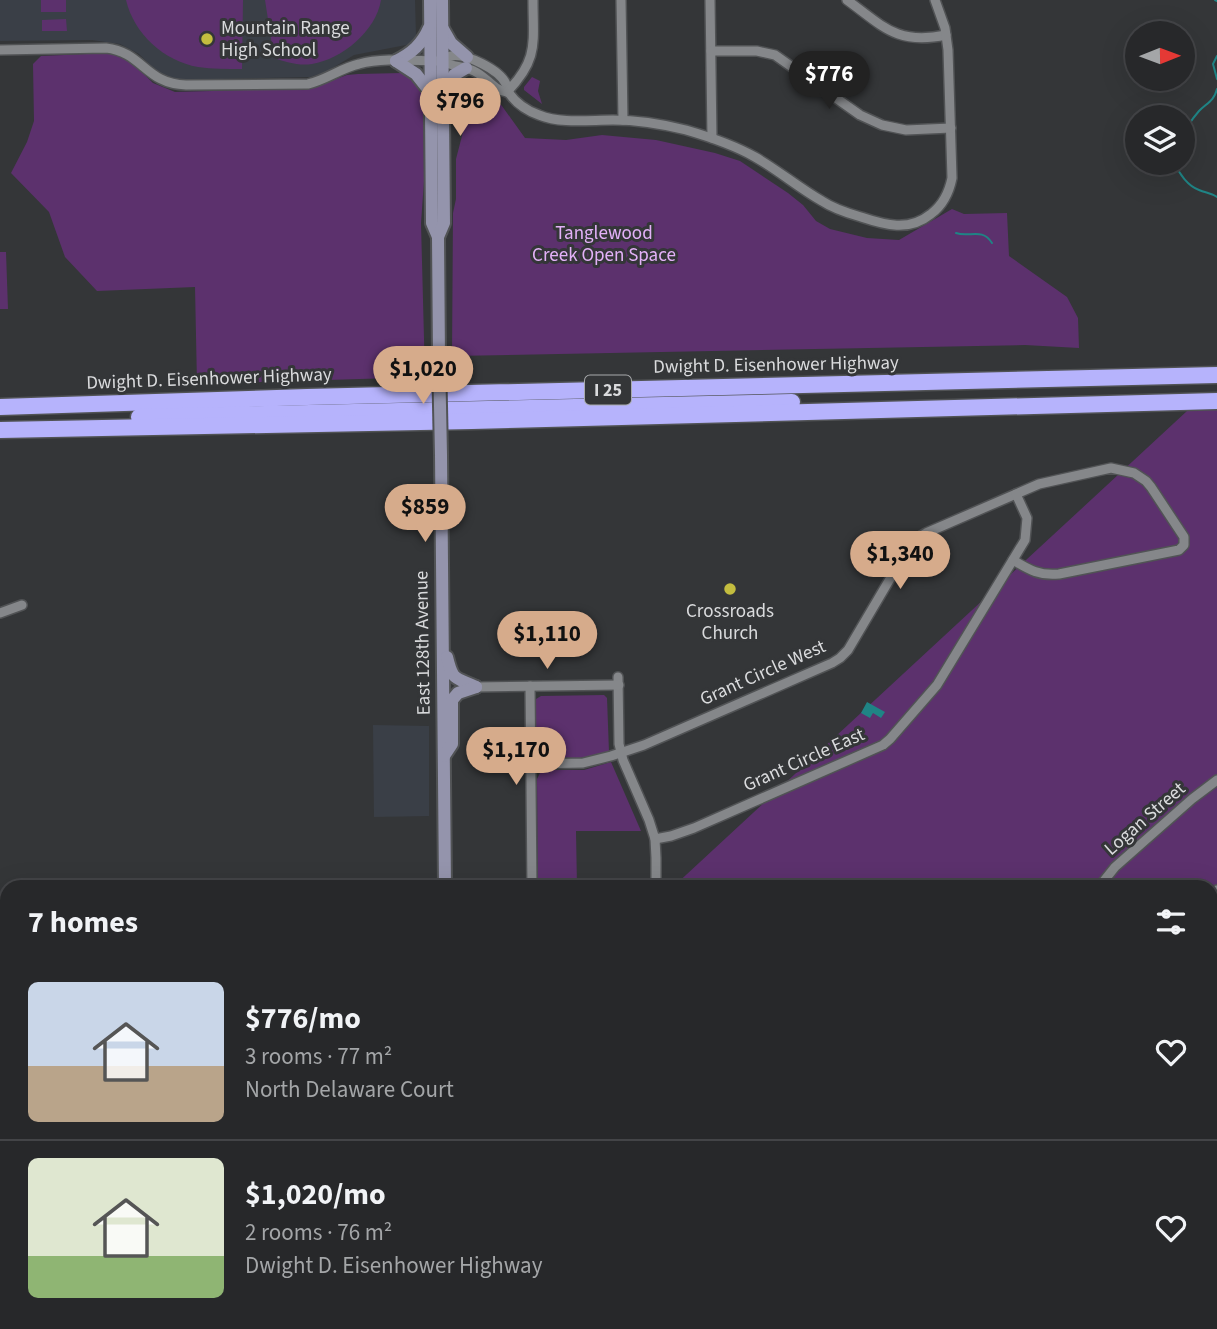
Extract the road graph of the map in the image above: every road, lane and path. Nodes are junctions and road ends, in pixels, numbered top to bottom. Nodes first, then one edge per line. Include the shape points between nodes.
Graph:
1 (430, 0) edge
2 (442, 0) edge
3 (533, 0) edge
4 (621, 0) edge
5 (710, 0) edge
6 (847, 0) edge
7 (935, 0) edge
8 (436, 27) junction
9 (946, 35) junction
10 (0, 50) edge
11 (711, 51) junction
12 (396, 61) junction
13 (436, 61) junction
14 (467, 63) junction
15 (437, 92) junction
16 (507, 92) junction
17 (623, 120) junction
18 (951, 128) junction
19 (712, 138) junction
20 (1217, 374) edge
21 (1217, 383) edge
22 (1217, 392) edge
23 (1217, 401) edge
24 (0, 407) edge
25 (0, 412) edge
26 (0, 420) edge
27 (0, 430) edge
28 (1016, 494) junction
29 (1013, 560) junction
30 (22, 605) dead end
31 (0, 613) edge
32 (442, 632) junction
33 (530, 686) junction
34 (476, 687) junction
35 (621, 753) junction
36 (444, 756) junction
37 (531, 764) junction
38 (1217, 780) edge
39 (655, 839) junction
40 (445, 880) edge
41 (532, 880) edge
42 (655, 880) edge
43 (1105, 880) edge

1 - 8 main road
2 - 8 main road
3 - 16 street via 532,54 524,73
4 - 17 street
5 - 11 street
6 - 9 street via 900,35 920,39
7 - 9 street
8 - 12 main road via 416,49
8 - 13 main road, East 128th Avenue
8 - 14 main road
9 - 18 street
10 - 12 street via 117,50 158,79 181,85 308,83 359,64
11 - 18 street via 775,55 860,115 882,125 906,130
11 - 19 street
12 - 13 street
12 - 15 main road
13 - 14 street
13 - 15 main road, East 128th Avenue
14 - 15 main road
14 - 16 street via 498,91
15 - 32 main road, East 128th Avenue, bridge via 432,223 438,237
16 - 17 street via 527,110 550,119
17 - 19 street
18 - 19 street via 951,184 944,200 919,222 898,226 844,212 765,163
20 - 24 highway, Dwight D. Eisenhower Highway / I 25
21 - 25 highway
22 - 26 highway
23 - 27 highway, I 25
28 - 29 street, Grant Circle East via 1027,529
28 - 29 street, Grant Circle West via 1101,470 1124,470 1151,487 1180,528 1184,545 1179,550 1059,575 1035,573
28 - 35 street, Grant Circle West via 916,539 840,658
29 - 39 street, Grant Circle East via 937,685 891,739 694,828
30 - 31 street
32 - 34 main road via 453,676
32 - 36 main road, East 128th Avenue
33 - 34 street
33 - 35 street via 618,681
33 - 37 street
34 - 36 main road via 452,700 452,744
35 - 37 street, Grant Circle West via 588,763
35 - 39 street
36 - 40 main road, East 128th Avenue
37 - 41 street
38 - 43 street, Logan Street
39 - 42 street

